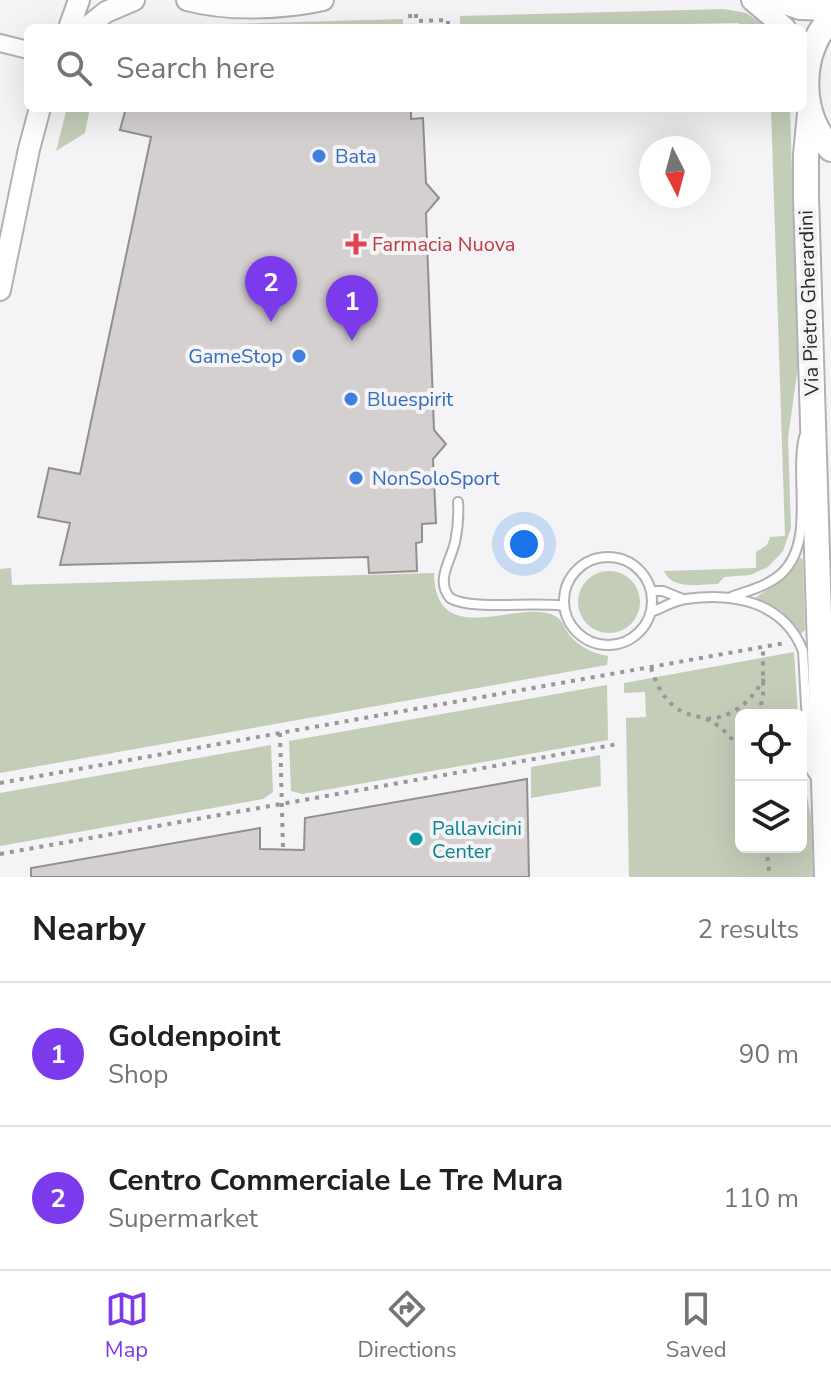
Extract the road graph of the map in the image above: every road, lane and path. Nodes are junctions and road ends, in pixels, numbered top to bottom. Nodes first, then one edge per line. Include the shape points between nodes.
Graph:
1 (79, 0) edge
2 (134, 0) edge
3 (187, 0) edge
4 (323, 0) edge
5 (752, 0) edge
6 (774, 0) edge
7 (831, 10) edge
8 (413, 14) joint
9 (831, 18) edge
10 (70, 24) edge
11 (91, 24) edge
12 (412, 24) edge
13 (448, 24) edge
14 (780, 24) edge
15 (0, 43) edge
16 (24, 49) edge
17 (807, 67) edge
18 (807, 96) edge
19 (39, 112) edge
20 (810, 113) junction
21 (831, 149) edge
22 (0, 286) edge
23 (812, 404) junction
24 (458, 502) dead end
25 (651, 591) junction
26 (730, 597) junction
27 (684, 599) junction
28 (564, 606) junction
29 (651, 612) junction
30 (798, 641) junction
31 (763, 648) junction
32 (650, 667) junction
33 (764, 679) junction
34 (760, 709) edge
35 (707, 719) junction
36 (280, 733) junction
37 (618, 744) dead end
38 (735, 744) edge
39 (0, 783) edge
40 (824, 788) junction
41 (282, 806) junction
42 (283, 849) dead end
43 (767, 853) edge
44 (0, 854) edge
45 (770, 877) edge
46 (827, 877) edge

1 - 10 street
2 - 11 street
3 - 4 street via 217,6
5 - 14 street
6 - 7 street via 800,9
8 - 12 path
8 - 13 path via 416,21
9 - 17 main road via 817,37
15 - 16 street
18 - 20 main road
19 - 22 street
20 - 21 main road
20 - 23 main road, Via Pietro Gherardini via 806,196
23 - 26 lane via 799,455 801,523 796,552 781,573
23 - 40 main road, Via Pietro Gherardini
24 - 28 lane via 459,521 443,580 450,598 469,604
25 - 27 lane
25 - 28 lane via 630,563 599,558 575,571
25 - 29 lane
26 - 27 lane
26 - 30 lane via 770,609
27 - 29 lane
28 - 29 lane via 580,635 603,645 637,635
30 - 31 path
30 - 40 lane via 805,662 810,769
31 - 32 path
31 - 33 path
32 - 35 path via 674,706
32 - 36 path
33 - 34 path
33 - 35 path via 742,707
35 - 38 path
36 - 39 path
36 - 41 path
37 - 41 path
40 - 46 main road, Via Pietro Gherardini
41 - 42 path
41 - 44 path
43 - 45 path

